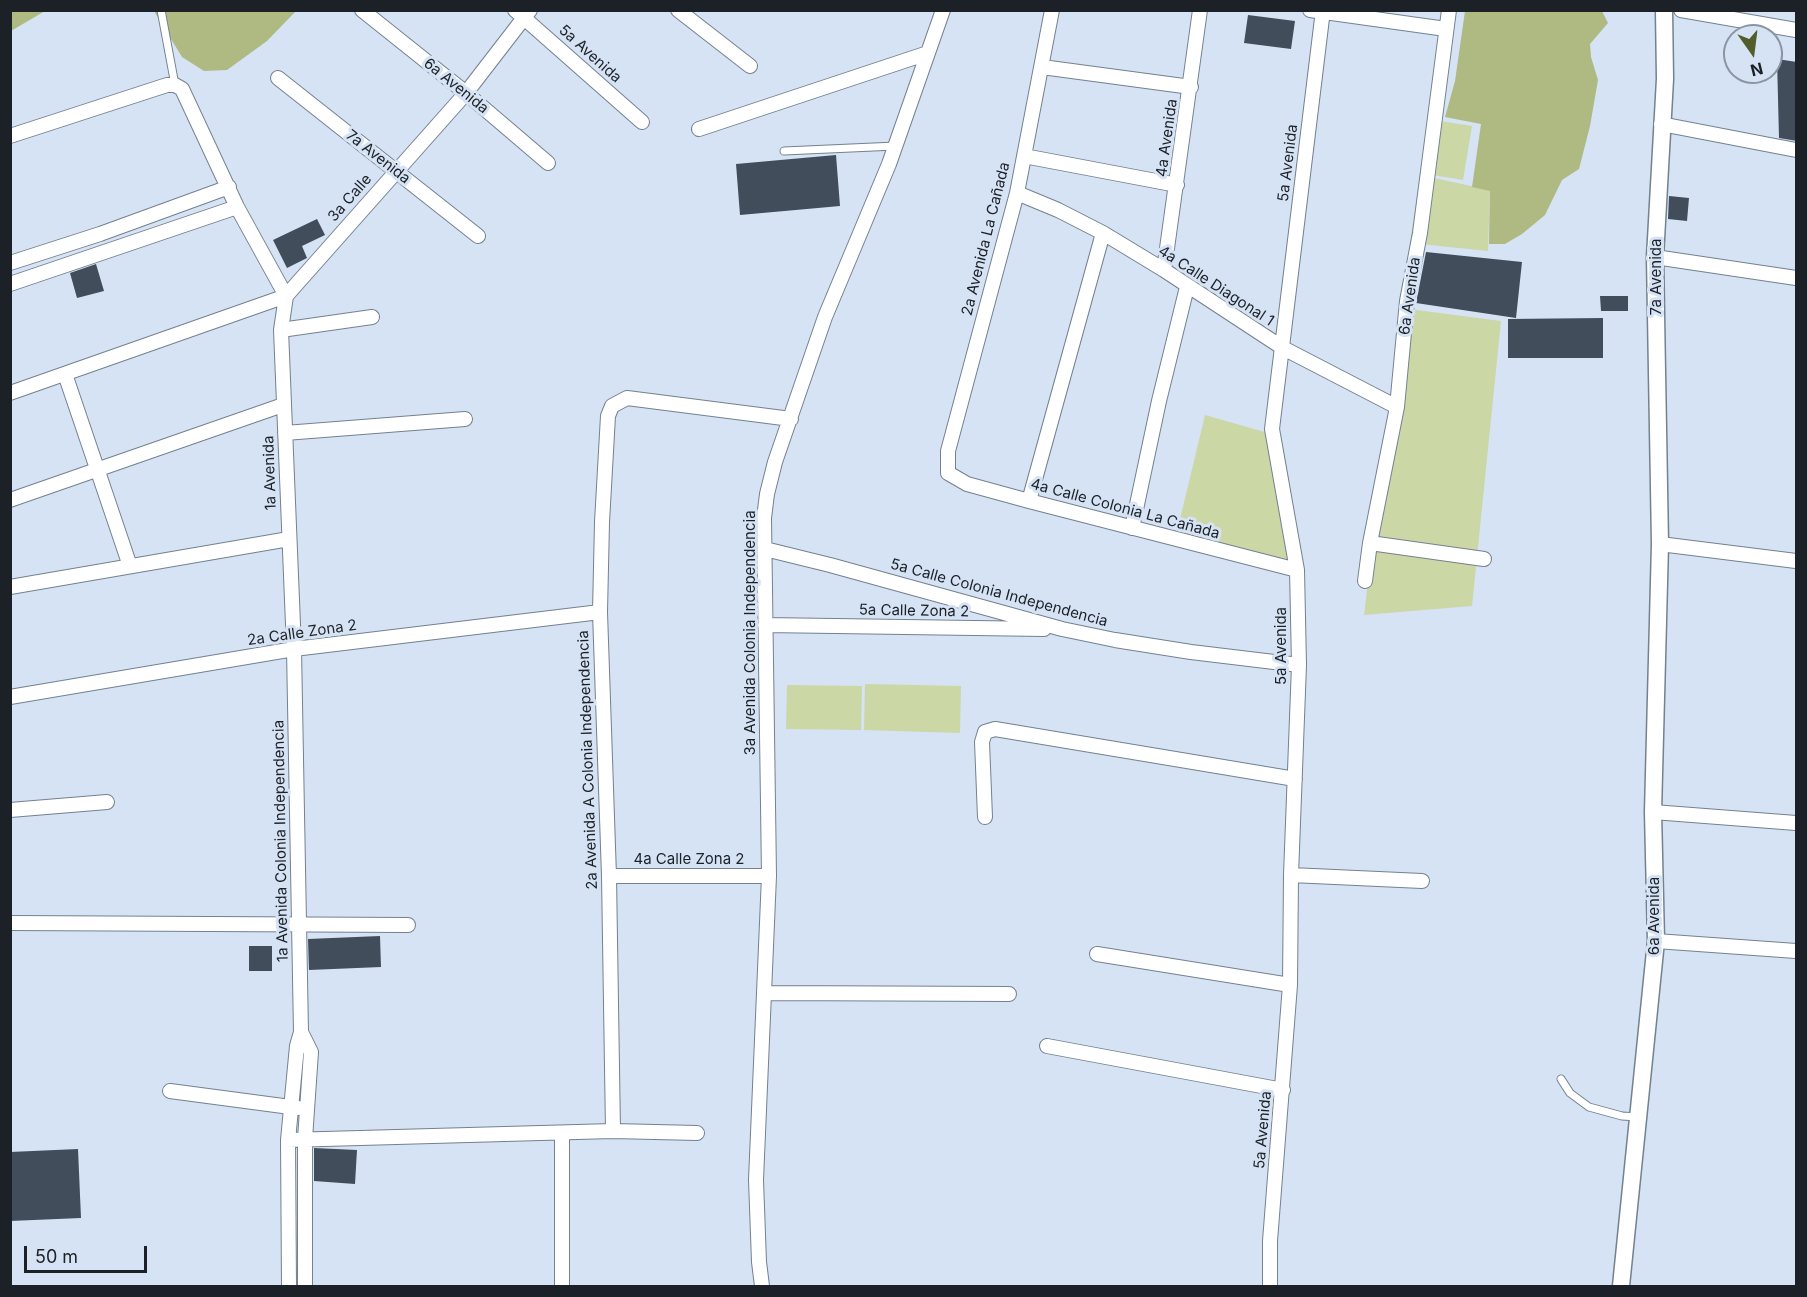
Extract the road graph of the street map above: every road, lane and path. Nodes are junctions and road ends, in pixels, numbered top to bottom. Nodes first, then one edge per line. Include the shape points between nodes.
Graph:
1 (161, 10) edge
2 (362, 10) edge
3 (678, 10) edge
4 (943, 10) edge
5 (1052, 10) edge
6 (1200, 10) edge
7 (1449, 10) edge
8 (1664, 10) edge
9 (1681, 10) edge
10 (1318, 11) edge
11 (523, 13) edge
12 (1446, 28) junction
13 (1797, 30) edge
14 (928, 53) junction
15 (750, 66) dead end
16 (1042, 67) junction
17 (278, 78) dead end
18 (175, 85) junction
19 (1191, 87) junction
20 (466, 93) junction
21 (642, 122) dead end
22 (1661, 124) junction
23 (699, 129) dead end
24 (10, 136) edge
25 (896, 146) junction
26 (1797, 150) edge
27 (784, 151) dead end
28 (1024, 156) junction
29 (548, 163) dead end
30 (395, 171) junction
31 (1177, 185) junction
32 (229, 187) junction
33 (1017, 193) junction
34 (237, 207) junction
35 (1103, 233) junction
36 (100, 234) junction
37 (478, 236) dead end
38 (106, 253) junction
39 (1655, 257) junction
40 (10, 263) edge
41 (1164, 270) junction
42 (1797, 278) edge
43 (10, 284) edge
44 (1187, 287) junction
45 (286, 296) junction
46 (372, 317) dead end
47 (281, 330) junction
48 (1282, 348) junction
49 (65, 374) junction
50 (10, 393) edge
51 (283, 405) junction
52 (1397, 407) junction
53 (465, 419) dead end
54 (791, 419) junction
55 (285, 433) junction
56 (98, 471) junction
57 (948, 473) joint
58 (10, 500) edge
59 (1029, 501) junction
60 (1132, 528) junction
61 (289, 539) junction
62 (1370, 543) junction
63 (1660, 544) junction
64 (765, 549) junction
65 (1484, 559) dead end
66 (1797, 561) edge
67 (130, 566) junction
68 (1297, 570) junction
69 (1365, 581) dead end
70 (10, 587) edge
71 (600, 612) junction
72 (765, 625) junction
73 (1062, 629) junction
74 (294, 650) junction
75 (1299, 665) junction
76 (10, 697) edge
77 (1295, 779) junction
78 (107, 802) dead end
79 (10, 810) edge
80 (1653, 812) junction
81 (985, 817) dead end
82 (1797, 823) edge
83 (1291, 875) junction
84 (609, 876) junction
85 (769, 876) junction
86 (1422, 881) dead end
87 (10, 923) edge
88 (408, 925) dead end
89 (299, 926) junction
90 (1656, 941) junction
91 (1797, 951) edge
92 (1097, 954) dead end
93 (1290, 985) junction
94 (765, 993) junction
95 (1009, 994) dead end
96 (301, 1032) junction
97 (1047, 1046) dead end
98 (1561, 1079) dead end
99 (1283, 1089) junction
100 (170, 1091) dead end
101 (291, 1106) junction
102 (306, 1110) junction
103 (1638, 1117) junction
104 (614, 1131) junction
105 (562, 1133) junction
106 (697, 1133) dead end
107 (305, 1139) junction
108 (288, 1140) junction
109 (289, 1287) edge
110 (305, 1287) edge
111 (562, 1287) edge
112 (762, 1287) edge
113 (1270, 1287) edge
114 (1622, 1287) edge

1 - 18 lane
2 - 20 street, 6a Avenida
3 - 15 street
4 - 14 street, 3a Avenida Colonia Independencia
5 - 16 street, 2a Avenida La Cañada
6 - 19 street, 4a Avenida
7 - 12 street, 6a Avenida
8 - 22 street, 7a Avenida
9 - 13 street
10 - 12 street
10 - 48 street, 5a Avenida
11 - 20 street, 3a Calle
11 - 21 street, 5a Avenida
12 - 52 street, 6a Avenida via 1420,232 1407,301
14 - 23 street
14 - 25 street, 3a Avenida Colonia Independencia
16 - 19 street
16 - 28 street, 2a Avenida La Cañada
17 - 30 street, 7a Avenida
18 - 24 street
18 - 32 street via 183,89
19 - 31 street, 4a Avenida
20 - 29 street, 6a Avenida
20 - 30 street, 3a Calle
22 - 26 street
22 - 39 street, 7a Avenida
25 - 27 lane
25 - 54 street, 3a Avenida Colonia Independencia via 825,317
28 - 31 street
28 - 33 street, 2a Avenida La Cañada
30 - 37 street, 7a Avenida
30 - 45 street, 3a Calle
31 - 41 street, 4a Avenida
32 - 34 street
32 - 36 street
33 - 35 street, 4a Calle Diagonal 1
33 - 57 street, 2a Avenida La Cañada via 948,451
34 - 38 street
34 - 45 street
35 - 41 street, 4a Calle Diagonal 1
35 - 59 street
36 - 38 street
36 - 40 street
38 - 43 street
39 - 42 street
39 - 63 street, 7a Avenida
41 - 44 street, 4a Calle Diagonal 1
44 - 48 street, 4a Calle Diagonal 1
44 - 60 street
45 - 47 street, 1a Avenida
45 - 49 street
46 - 47 street
47 - 51 street, 1a Avenida
48 - 52 street, 4a Calle Diagonal 1
48 - 68 street, 5a Avenida via 1272,429
49 - 50 street
49 - 56 street
51 - 55 street, 1a Avenida
51 - 56 street
52 - 62 street, 6a Avenida
53 - 55 street
54 - 64 street, 3a Avenida Colonia Independencia via 766,494
54 - 71 street, 2a Avenida A Colonia Independencia via 627,398 612,406 608,416
55 - 61 street, 1a Avenida
56 - 58 street
56 - 67 street
57 - 59 street, 4a Calle Colonia La Cañada via 967,484
59 - 60 street, 4a Calle Colonia La Cañada
60 - 68 street, 4a Calle Colonia La Cañada
61 - 67 street
61 - 74 street, 1a Avenida
62 - 65 street
62 - 69 street, 6a Avenida
63 - 66 street
63 - 80 street, 6a Avenida
64 - 72 street, 3a Avenida Colonia Independencia
64 - 73 street, 5a Calle Colonia Independencia
67 - 70 street
68 - 75 street, 5a Avenida
71 - 74 street, 2a Calle Zona 2
71 - 84 street, 2a Avenida A Colonia Independencia
72 - 73 street, 5a Calle Zona 2
72 - 85 street, 3a Avenida Colonia Independencia
73 - 75 street, 5a Calle Colonia Independencia via 1191,652
74 - 76 street, 2a Calle Zona 2
74 - 89 street, 1a Avenida Colonia Independencia
75 - 77 street, 5a Avenida
77 - 81 street via 995,729 985,732 982,741
77 - 83 street, 5a Avenida
78 - 79 street
80 - 82 street
80 - 90 street, 6a Avenida
83 - 86 street
83 - 93 street, 5a Avenida
84 - 85 street, 4a Calle Zona 2
84 - 104 street, 2a Avenida A Colonia Independencia
85 - 94 street, 3a Avenida Colonia Independencia
87 - 89 street
88 - 89 street
89 - 96 street, 1a Avenida Colonia Independencia
90 - 91 street
90 - 103 street, 6a Avenida
92 - 93 street
93 - 99 street, 5a Avenida
94 - 95 street
94 - 112 street, 3a Avenida Colonia Independencia via 756,1180
96 - 101 street, 1a Avenida Colonia Independencia
96 - 102 street, 1a Avenida Colonia Independencia via 311,1052
97 - 99 street
98 - 103 lane via 1570,1093 1589,1107
99 - 113 street, 5a Avenida via 1270,1241
100 - 101 street
101 - 102 street
101 - 108 street, 1a Avenida Colonia Independencia
102 - 107 street, 1a Avenida Colonia Independencia
103 - 114 street, 6a Avenida
104 - 105 street
104 - 106 street
105 - 107 street
105 - 111 street
107 - 108 street
107 - 110 street, 1a Avenida Colonia Independencia
108 - 109 street, 1a Avenida Colonia Independencia

